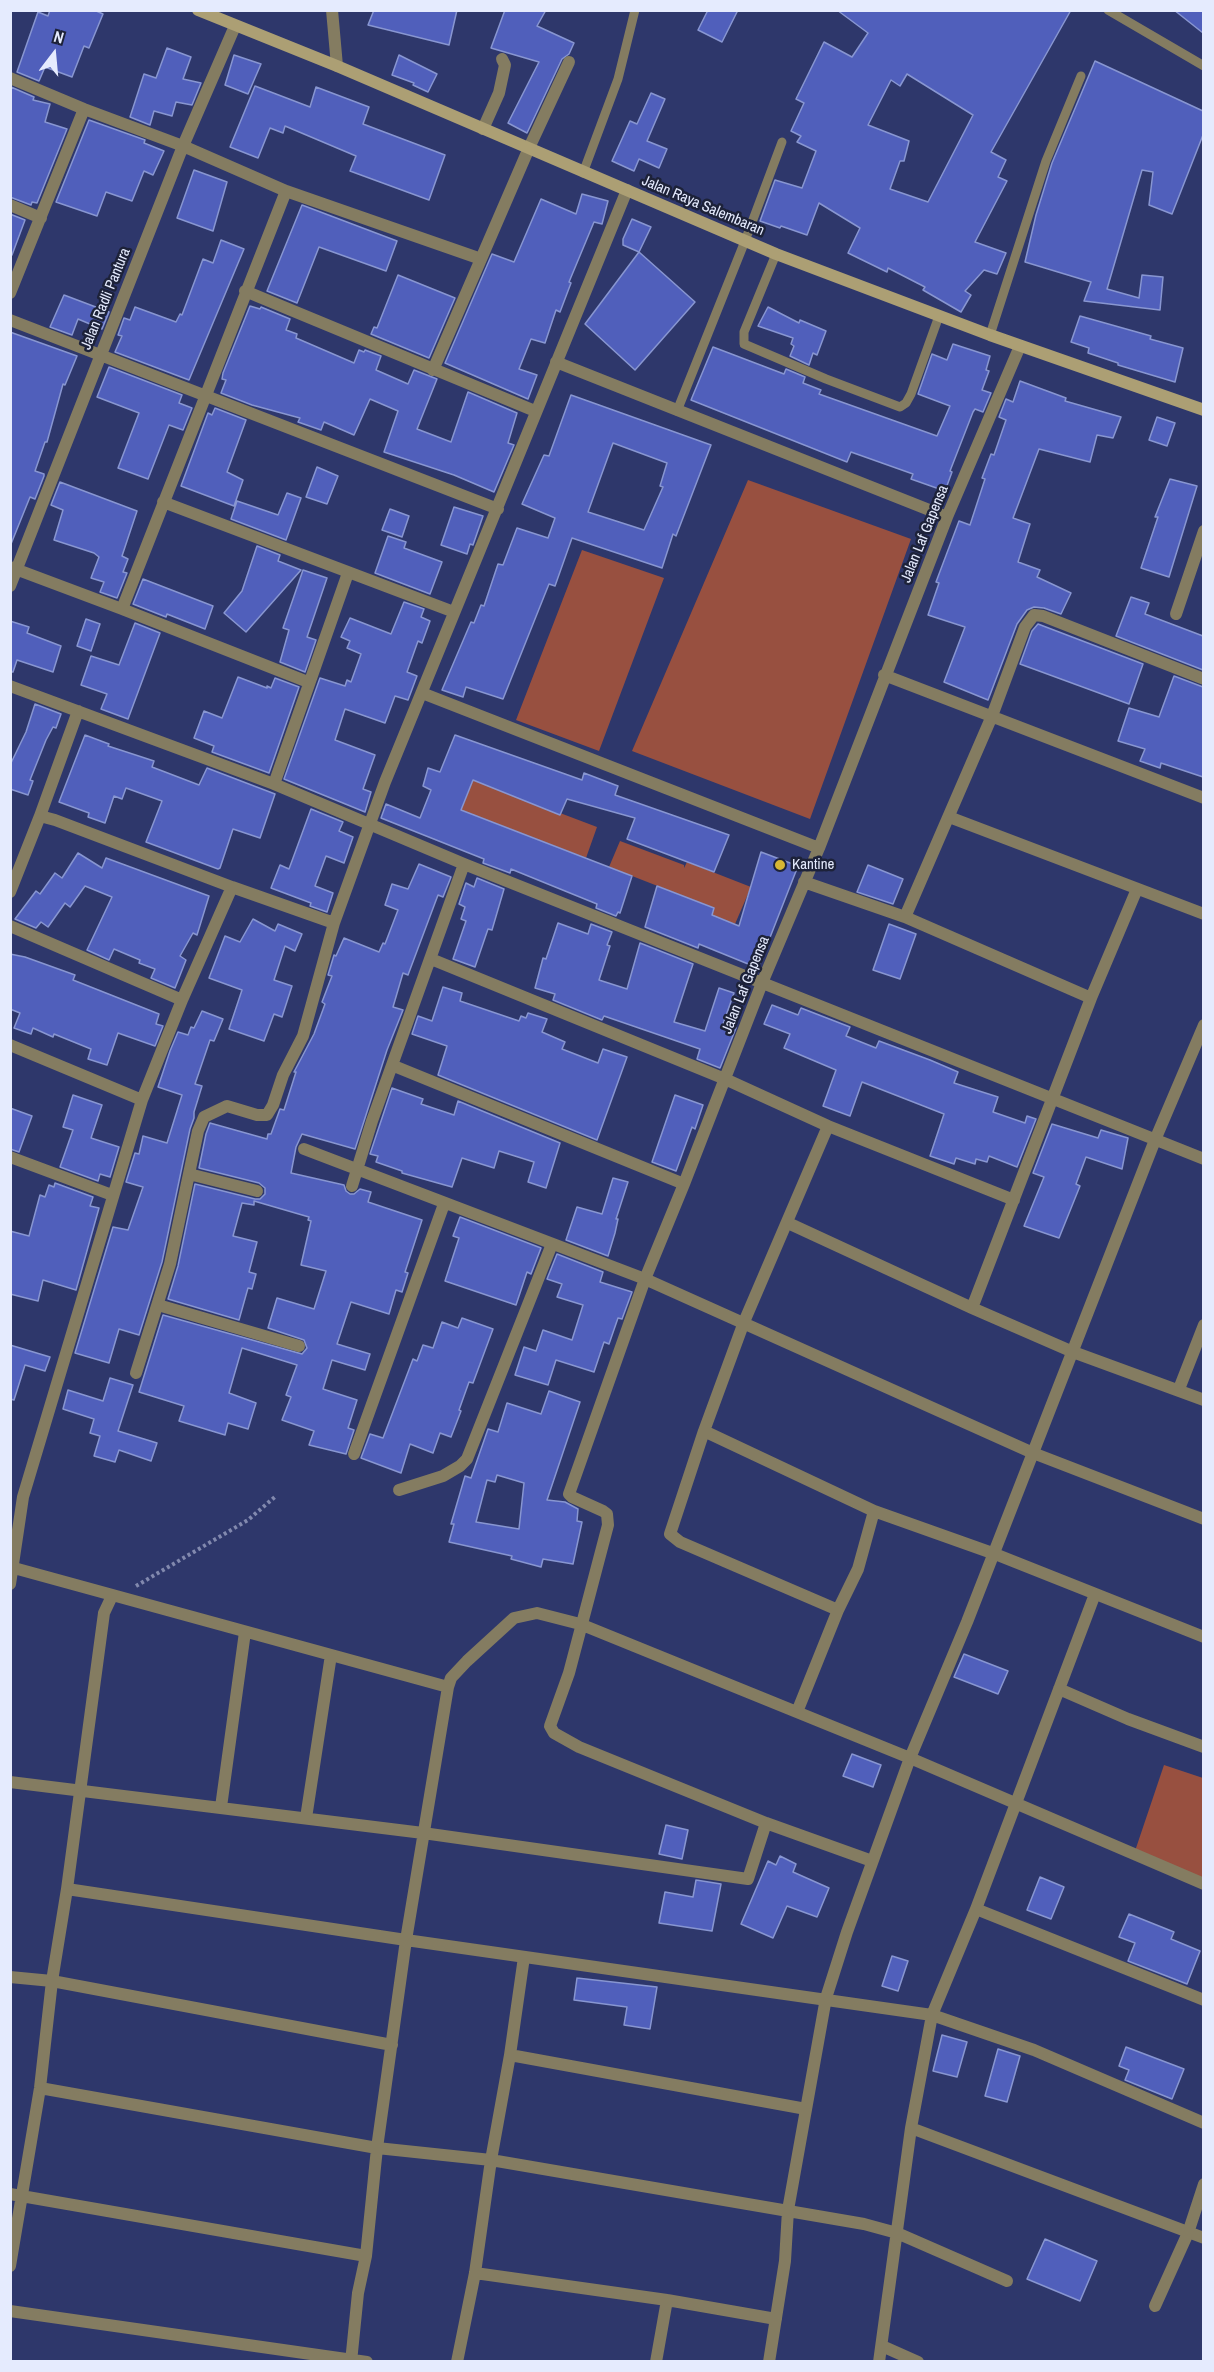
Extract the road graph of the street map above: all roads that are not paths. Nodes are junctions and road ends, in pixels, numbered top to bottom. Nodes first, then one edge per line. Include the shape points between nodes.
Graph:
1 (198, 10) edge
2 (332, 10) edge
3 (635, 10) edge
4 (1107, 10) edge
5 (235, 26) junction
6 (502, 59) dead end
7 (569, 62) dead end
8 (337, 66) junction
9 (1203, 66) edge
10 (1081, 76) dead end
11 (10, 78) edge
12 (84, 109) junction
13 (483, 129) junction
14 (782, 142) dead end
15 (183, 146) junction
16 (529, 148) junction
17 (583, 172) junction
18 (627, 190) junction
19 (286, 191) junction
20 (10, 205) edge
21 (42, 218) junction
22 (745, 241) junction
23 (776, 254) junction
24 (481, 259) junction
25 (245, 291) junction
26 (10, 292) edge
27 (939, 316) junction
28 (10, 320) edge
29 (990, 336) junction
30 (1020, 346) junction
31 (100, 356) junction
32 (556, 362) junction
33 (433, 370) junction
34 (206, 397) junction
35 (1203, 410) edge
36 (535, 411) junction
37 (677, 411) junction
38 (163, 502) junction
39 (498, 509) junction
40 (947, 517) junction
41 (1203, 531) edge
42 (14, 568) edge
43 (348, 573) junction
44 (10, 586) edge
45 (122, 609) junction
46 (454, 612) junction
47 (1176, 614) dead end
48 (884, 675) junction
49 (1203, 679) edge
50 (308, 682) junction
51 (10, 686) edge
52 (422, 693) junction
53 (78, 711) junction
54 (992, 716) junction
55 (274, 784) junction
56 (1203, 798) edge
57 (40, 816) junction
58 (949, 817) junction
59 (370, 825) junction
60 (819, 848) junction
61 (464, 864) junction
62 (804, 882) junction
63 (231, 887) junction
64 (1137, 889) junction
65 (10, 892) edge
66 (1203, 914) edge
67 (905, 917) junction
68 (334, 923) junction
69 (10, 926) edge
70 (431, 959) junction
71 (762, 983) junction
72 (1091, 998) junction
73 (182, 1000) junction
74 (1203, 1025) edge
75 (10, 1045) edge
76 (394, 1066) junction
77 (725, 1079) junction
78 (1054, 1099) junction
79 (142, 1100) junction
80 (828, 1126) junction
81 (1155, 1140) junction
82 (304, 1149) dead end
83 (10, 1157) edge
84 (1203, 1159) edge
85 (357, 1169) junction
86 (189, 1174) junction
87 (684, 1184) junction
88 (352, 1186) dead end
89 (257, 1191) dead end
90 (112, 1195) junction
91 (1014, 1200) junction
92 (444, 1204) junction
93 (788, 1223) junction
94 (552, 1244) junction
95 (645, 1279) junction
96 (158, 1305) junction
97 (972, 1308) junction
98 (744, 1322) junction
99 (1203, 1325) edge
100 (299, 1346) dead end
101 (1073, 1352) junction
102 (136, 1373) dead end
103 (1179, 1389) junction
104 (1203, 1400) edge
105 (704, 1431) junction
106 (1033, 1453) junction
107 (354, 1455) dead end
108 (399, 1490) dead end
109 (10, 1493) edge
110 (23, 1497) junction
111 (874, 1511) junction
112 (1203, 1519) edge
113 (995, 1554) junction
114 (14, 1568) junction
115 (10, 1584) edge
116 (1095, 1593) junction
117 (112, 1596) junction
118 (838, 1610) junction
119 (580, 1624) junction
120 (245, 1632) junction
121 (1203, 1637) edge
122 (331, 1655) junction
123 (448, 1687) junction
124 (1059, 1689) junction
125 (797, 1712) junction
126 (1203, 1748) edge
127 (910, 1758) junction
128 (10, 1782) edge
129 (80, 1790) junction
130 (1014, 1804) junction
131 (221, 1807) junction
132 (306, 1818) junction
133 (766, 1823) junction
134 (423, 1833) junction
135 (872, 1861) junction
136 (1203, 1884) edge
137 (67, 1889) junction
138 (976, 1909) junction
139 (406, 1940) junction
140 (524, 1957) junction
141 (10, 1977) edge
142 (52, 1981) junction
143 (826, 1998) junction
144 (1203, 2000) edge
145 (932, 2015) junction
146 (392, 2044) junction
147 (510, 2055) junction
148 (40, 2088) junction
149 (807, 2109) junction
150 (1203, 2123) edge
151 (911, 2128) junction
152 (377, 2148) junction
153 (491, 2160) junction
154 (1203, 2184) edge
155 (10, 2194) edge
156 (24, 2196) junction
157 (788, 2210) junction
158 (897, 2233) junction
159 (1188, 2233) junction
160 (1203, 2238) edge
161 (366, 2256) junction
162 (10, 2266) edge
163 (475, 2273) junction
164 (1007, 2281) dead end
165 (667, 2300) junction
166 (1155, 2306) dead end
167 (10, 2311) edge
168 (776, 2319) junction
169 (882, 2346) junction
170 (351, 2360) edge
171 (367, 2361) edge
172 (457, 2361) edge
173 (656, 2361) edge
174 (769, 2361) edge
175 (879, 2361) edge
176 (918, 2361) edge

1 - 5 main road, Jalan Raya Salembaran
2 - 8 street
3 - 17 lane via 618,79
4 - 9 lane
5 - 8 main road, Jalan Raya Salembaran
5 - 15 street, Jalan Radli Pantura
6 - 13 street via 505,64 499,93
7 - 16 street
8 - 13 main road, Jalan Raya Salembaran
10 - 29 lane via 1046,161
11 - 12 street
12 - 15 street
12 - 21 street
13 - 16 main road, Jalan Raya Salembaran
14 - 22 lane
15 - 19 street
15 - 31 street, Jalan Radli Pantura
16 - 17 main road, Jalan Raya Salembaran
16 - 24 street
17 - 18 main road, Jalan Raya Salembaran
18 - 22 main road, Jalan Raya Salembaran
18 - 32 street
19 - 24 street
19 - 25 street
20 - 21 street
21 - 26 street
22 - 23 main road, Jalan Raya Salembaran
22 - 37 lane
23 - 27 main road, Jalan Raya Salembaran
23 - 27 lane via 744,332 744,344 826,379 900,407 911,394
24 - 33 street
25 - 33 street
25 - 34 street
27 - 29 main road, Jalan Raya Salembaran
28 - 31 street
29 - 30 main road, Jalan Raya Salembaran
30 - 35 main road, Jalan Raya Salembaran
30 - 40 street, Jalan Laf Gapensa
31 - 34 street
31 - 42 street, Jalan Radli Pantura
32 - 36 street
32 - 37 street
33 - 36 street
34 - 38 street
34 - 39 street
36 - 39 street
37 - 40 street
38 - 43 street
38 - 45 street
39 - 46 street
40 - 48 street, Jalan Laf Gapensa
41 - 47 street
42 - 44 street, Jalan Radli Pantura
42 - 45 street
43 - 46 street
43 - 50 street
45 - 50 street
46 - 52 street
48 - 54 street
48 - 60 street, Jalan Laf Gapensa
49 - 54 street via 1034,615 1025,627
50 - 55 street
51 - 53 street
52 - 59 street
52 - 60 street
53 - 55 street
53 - 57 street
54 - 56 street
54 - 58 street
55 - 59 street
57 - 63 street
57 - 65 street
58 - 64 street
58 - 67 street
59 - 61 street
59 - 68 street
60 - 62 street, Jalan Laf Gapensa
61 - 70 street
61 - 71 street
62 - 67 street
62 - 71 street, Jalan Laf Gapensa
63 - 68 street
63 - 73 street
64 - 66 street
64 - 72 street
67 - 72 street
68 - 86 street via 303,1036 273,1105 267,1115 257,1116 227,1106 204,1117
69 - 73 street
70 - 76 street
70 - 77 street
71 - 77 street, Jalan Laf Gapensa
71 - 78 street
72 - 78 street
73 - 79 street
74 - 81 street
75 - 79 street
76 - 85 street
76 - 87 street
77 - 80 street
77 - 87 street, Jalan Laf Gapensa
78 - 81 street
78 - 91 street
79 - 90 street
80 - 91 street
80 - 93 street
81 - 84 street
81 - 101 street
82 - 85 street
83 - 90 street
85 - 88 street
85 - 92 street
86 - 89 street
86 - 96 street
87 - 95 street, Jalan Laf Gapensa
90 - 110 street
91 - 97 street
92 - 94 street
92 - 107 street
93 - 97 street
93 - 98 street
94 - 95 street
94 - 108 street via 466,1459 442,1476
95 - 98 street
95 - 119 street, Jalan Laf Gapensa via 569,1494 603,1511 608,1518
96 - 100 street
96 - 102 street
97 - 101 street
98 - 105 street
98 - 106 street
99 - 103 street
101 - 103 street
101 - 106 street
103 - 104 street
105 - 111 street
105 - 118 street via 670,1534 680,1542
106 - 112 street
106 - 113 street
109 - 110 street
110 - 114 street
111 - 113 street
111 - 118 street via 858,1569
113 - 116 street
113 - 127 street
114 - 115 street
114 - 117 street
116 - 121 street
116 - 124 street
117 - 120 street
117 - 129 street via 104,1613
118 - 125 street
119 - 123 street via 537,1613 514,1618 467,1661
119 - 125 street
119 - 133 street via 569,1673 550,1726 554,1733 579,1747
120 - 122 street
120 - 131 street
122 - 123 street
122 - 132 street
123 - 134 street
124 - 126 street
124 - 130 street
125 - 127 street
127 - 130 street
127 - 135 street
128 - 129 street
129 - 131 street
129 - 137 street
130 - 136 street
130 - 138 street
131 - 132 street
132 - 134 street
133 - 134 street via 748,1879
133 - 135 street
134 - 139 street
135 - 143 street
137 - 139 street
137 - 142 street
138 - 144 street
138 - 145 street
139 - 140 street
139 - 146 street
140 - 143 street
140 - 147 street
141 - 142 street
142 - 146 street
142 - 148 street
143 - 145 street
143 - 149 street
145 - 150 street via 1034,2050
145 - 151 street
146 - 152 street
147 - 149 street
147 - 153 street
148 - 152 street
148 - 156 street
149 - 157 street
151 - 158 street
151 - 159 street
152 - 153 street
152 - 161 street
153 - 157 street
153 - 163 street
154 - 159 street
155 - 156 street
156 - 161 street
156 - 162 street
157 - 158 street
157 - 168 street
158 - 164 street
158 - 169 street
159 - 160 street
159 - 166 street
161 - 170 street
163 - 165 street
163 - 172 street
165 - 168 street
165 - 173 street
167 - 170 street
168 - 174 street
169 - 175 street
169 - 176 street
170 - 171 street

